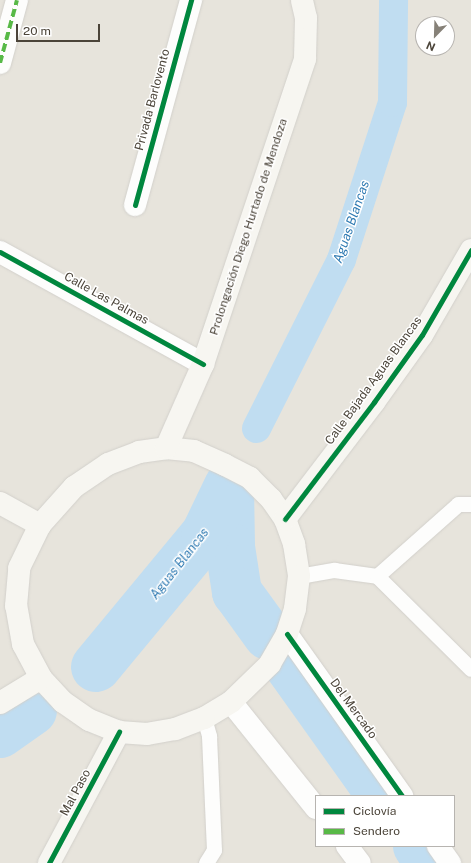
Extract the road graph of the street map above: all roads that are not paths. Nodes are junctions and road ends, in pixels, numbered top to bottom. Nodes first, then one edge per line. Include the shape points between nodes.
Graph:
1 (17, 0) edge
2 (191, 0) edge
3 (302, 0) edge
4 (0, 62) edge
5 (135, 205) dead end
6 (471, 250) edge
7 (0, 252) edge
8 (203, 364) junction
9 (166, 448) junction
10 (0, 502) edge
11 (471, 504) edge
12 (285, 519) junction
13 (40, 525) junction
14 (299, 576) junction
15 (377, 576) junction
16 (287, 634) junction
17 (471, 669) edge
18 (41, 678) junction
19 (231, 702) junction
20 (0, 703) edge
21 (204, 718) junction
22 (119, 732) junction
23 (401, 795) edge
24 (315, 807) edge
25 (348, 847) edge
26 (439, 847) edge
27 (49, 863) edge
28 (206, 863) edge
29 (360, 863) edge
30 (450, 863) edge

1 - 4 street
2 - 5 street, Privada Barlovento
3 - 8 main road, Prolongación Diego Hurtado de Mendoza via 306,18 305,59
6 - 12 main road, Calle Bajada Aguas Blancas via 422,335
7 - 8 street, Calle Las Palmas
8 - 9 main road, Prolongación Diego Hurtado de Mendoza
9 - 12 main road via 194,451 250,478 272,499
9 - 13 main road via 139,452 108,464 74,487
10 - 13 main road
11 - 15 lane via 458,504
12 - 14 main road via 294,544
13 - 18 main road via 19,568 16,606 23,644
14 - 15 lane via 334,570
14 - 16 main road via 295,609
15 - 17 lane
16 - 19 main road via 270,664
16 - 23 street, Del Mercado
18 - 20 main road
18 - 22 main road via 63,702 89,720
19 - 21 main road
19 - 24 street
21 - 22 main road via 175,729 147,734
21 - 28 lane via 209,736 214,850
22 - 27 main road, Mal Paso
25 - 29 street
26 - 30 street

